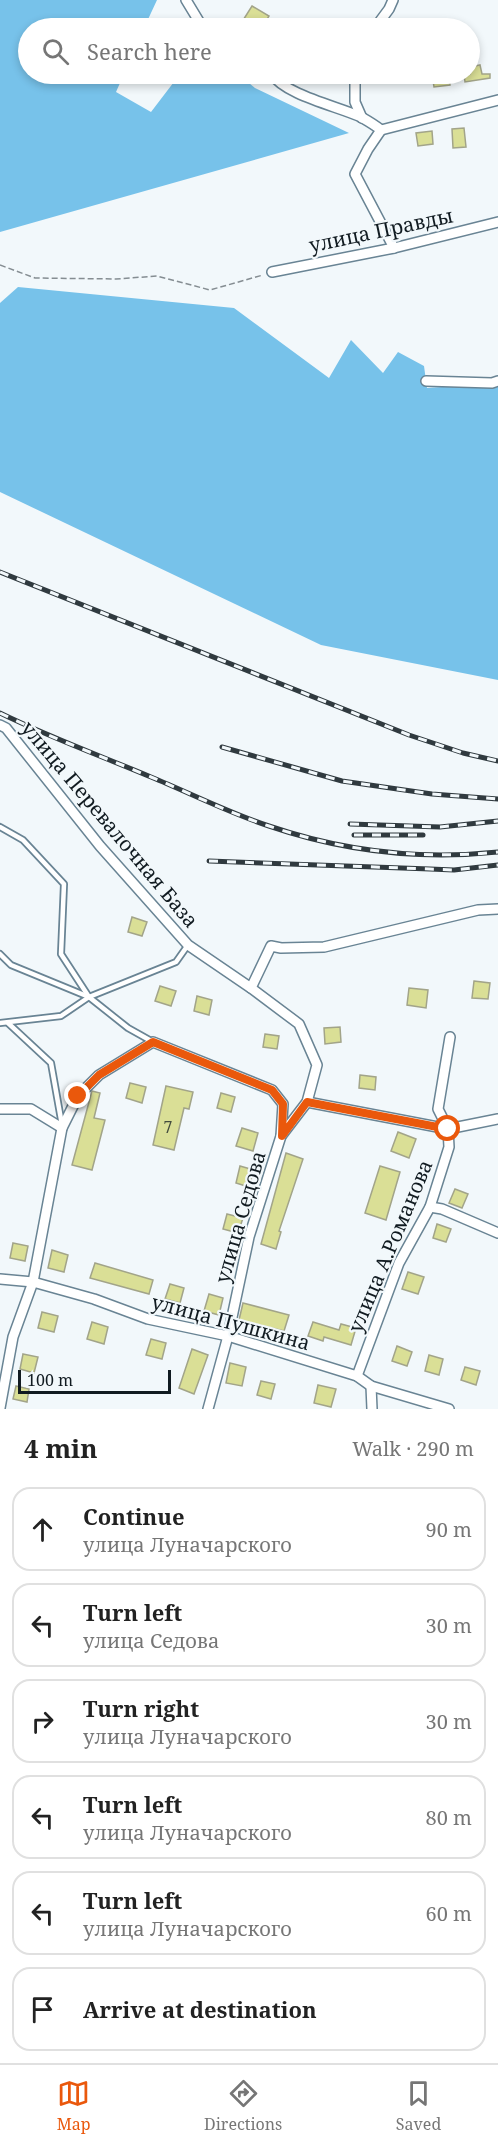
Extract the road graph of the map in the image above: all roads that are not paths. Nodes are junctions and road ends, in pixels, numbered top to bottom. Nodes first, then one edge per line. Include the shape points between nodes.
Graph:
1 (186, 0) edge
2 (393, 0) edge
3 (197, 18) edge
4 (382, 18) edge
5 (281, 84) edge
6 (355, 84) edge
7 (498, 100) edge
8 (362, 118) junction
9 (381, 130) junction
10 (498, 222) edge
11 (394, 248) junction
12 (272, 272) road end
13 (426, 381) dead end
14 (498, 381) edge
15 (0, 725) edge
16 (0, 827) edge
17 (498, 909) edge
18 (188, 945) junction
19 (0, 954) edge
20 (251, 988) junction
21 (89, 997) junction
22 (0, 1023) edge
23 (8, 1023) junction
24 (450, 1037) dead end
25 (153, 1042) junction
26 (307, 1102) junction
27 (0, 1109) edge
28 (498, 1119) edge
29 (62, 1128) junction
30 (448, 1129) junction
31 (282, 1136) junction
32 (429, 1207) junction
33 (498, 1233) edge
34 (0, 1279) edge
35 (33, 1282) junction
36 (228, 1336) junction
37 (357, 1376) junction
38 (371, 1386) junction
39 (0, 1408) edge
40 (208, 1409) edge
41 (372, 1409) edge
42 (449, 1409) edge

1 - 3 street
2 - 4 street
5 - 8 street
6 - 8 street via 355,102
7 - 9 street
8 - 9 street
9 - 11 street via 355,174
10 - 11 street, улица Правды
11 - 12 street, улица Правды
13 - 14 street
15 - 18 street, улица Перевалочная База
16 - 21 lane via 23,840 64,884 61,954
17 - 20 street via 478,910 324,946 271,946
18 - 20 street, улица Перевалочная База
18 - 21 lane via 176,962
19 - 21 lane via 11,965
20 - 26 street, улица Седова via 299,1024 317,1065
21 - 23 lane via 61,1016
21 - 25 lane
22 - 23 lane
23 - 29 lane via 51,1063
24 - 30 street via 438,1108
25 - 29 street via 99,1075 78,1096
25 - 31 street via 272,1090 283,1104
26 - 30 street
26 - 31 street, улица Седова
27 - 29 street via 31,1109
28 - 30 street
29 - 35 street
30 - 32 street, улица А.Романова via 449,1147
31 - 36 street, улица Седова via 249,1237
32 - 33 street
32 - 37 street, улица А.Романова via 399,1263
34 - 35 street, улица Пушкина
35 - 36 street, улица Пушкина via 148,1319
35 - 39 street via 13,1337
36 - 37 street, улица Пушкина
36 - 40 street, улица Седова
37 - 38 street, улица Пушкина
38 - 41 street
38 - 42 street, улица Пушкина

